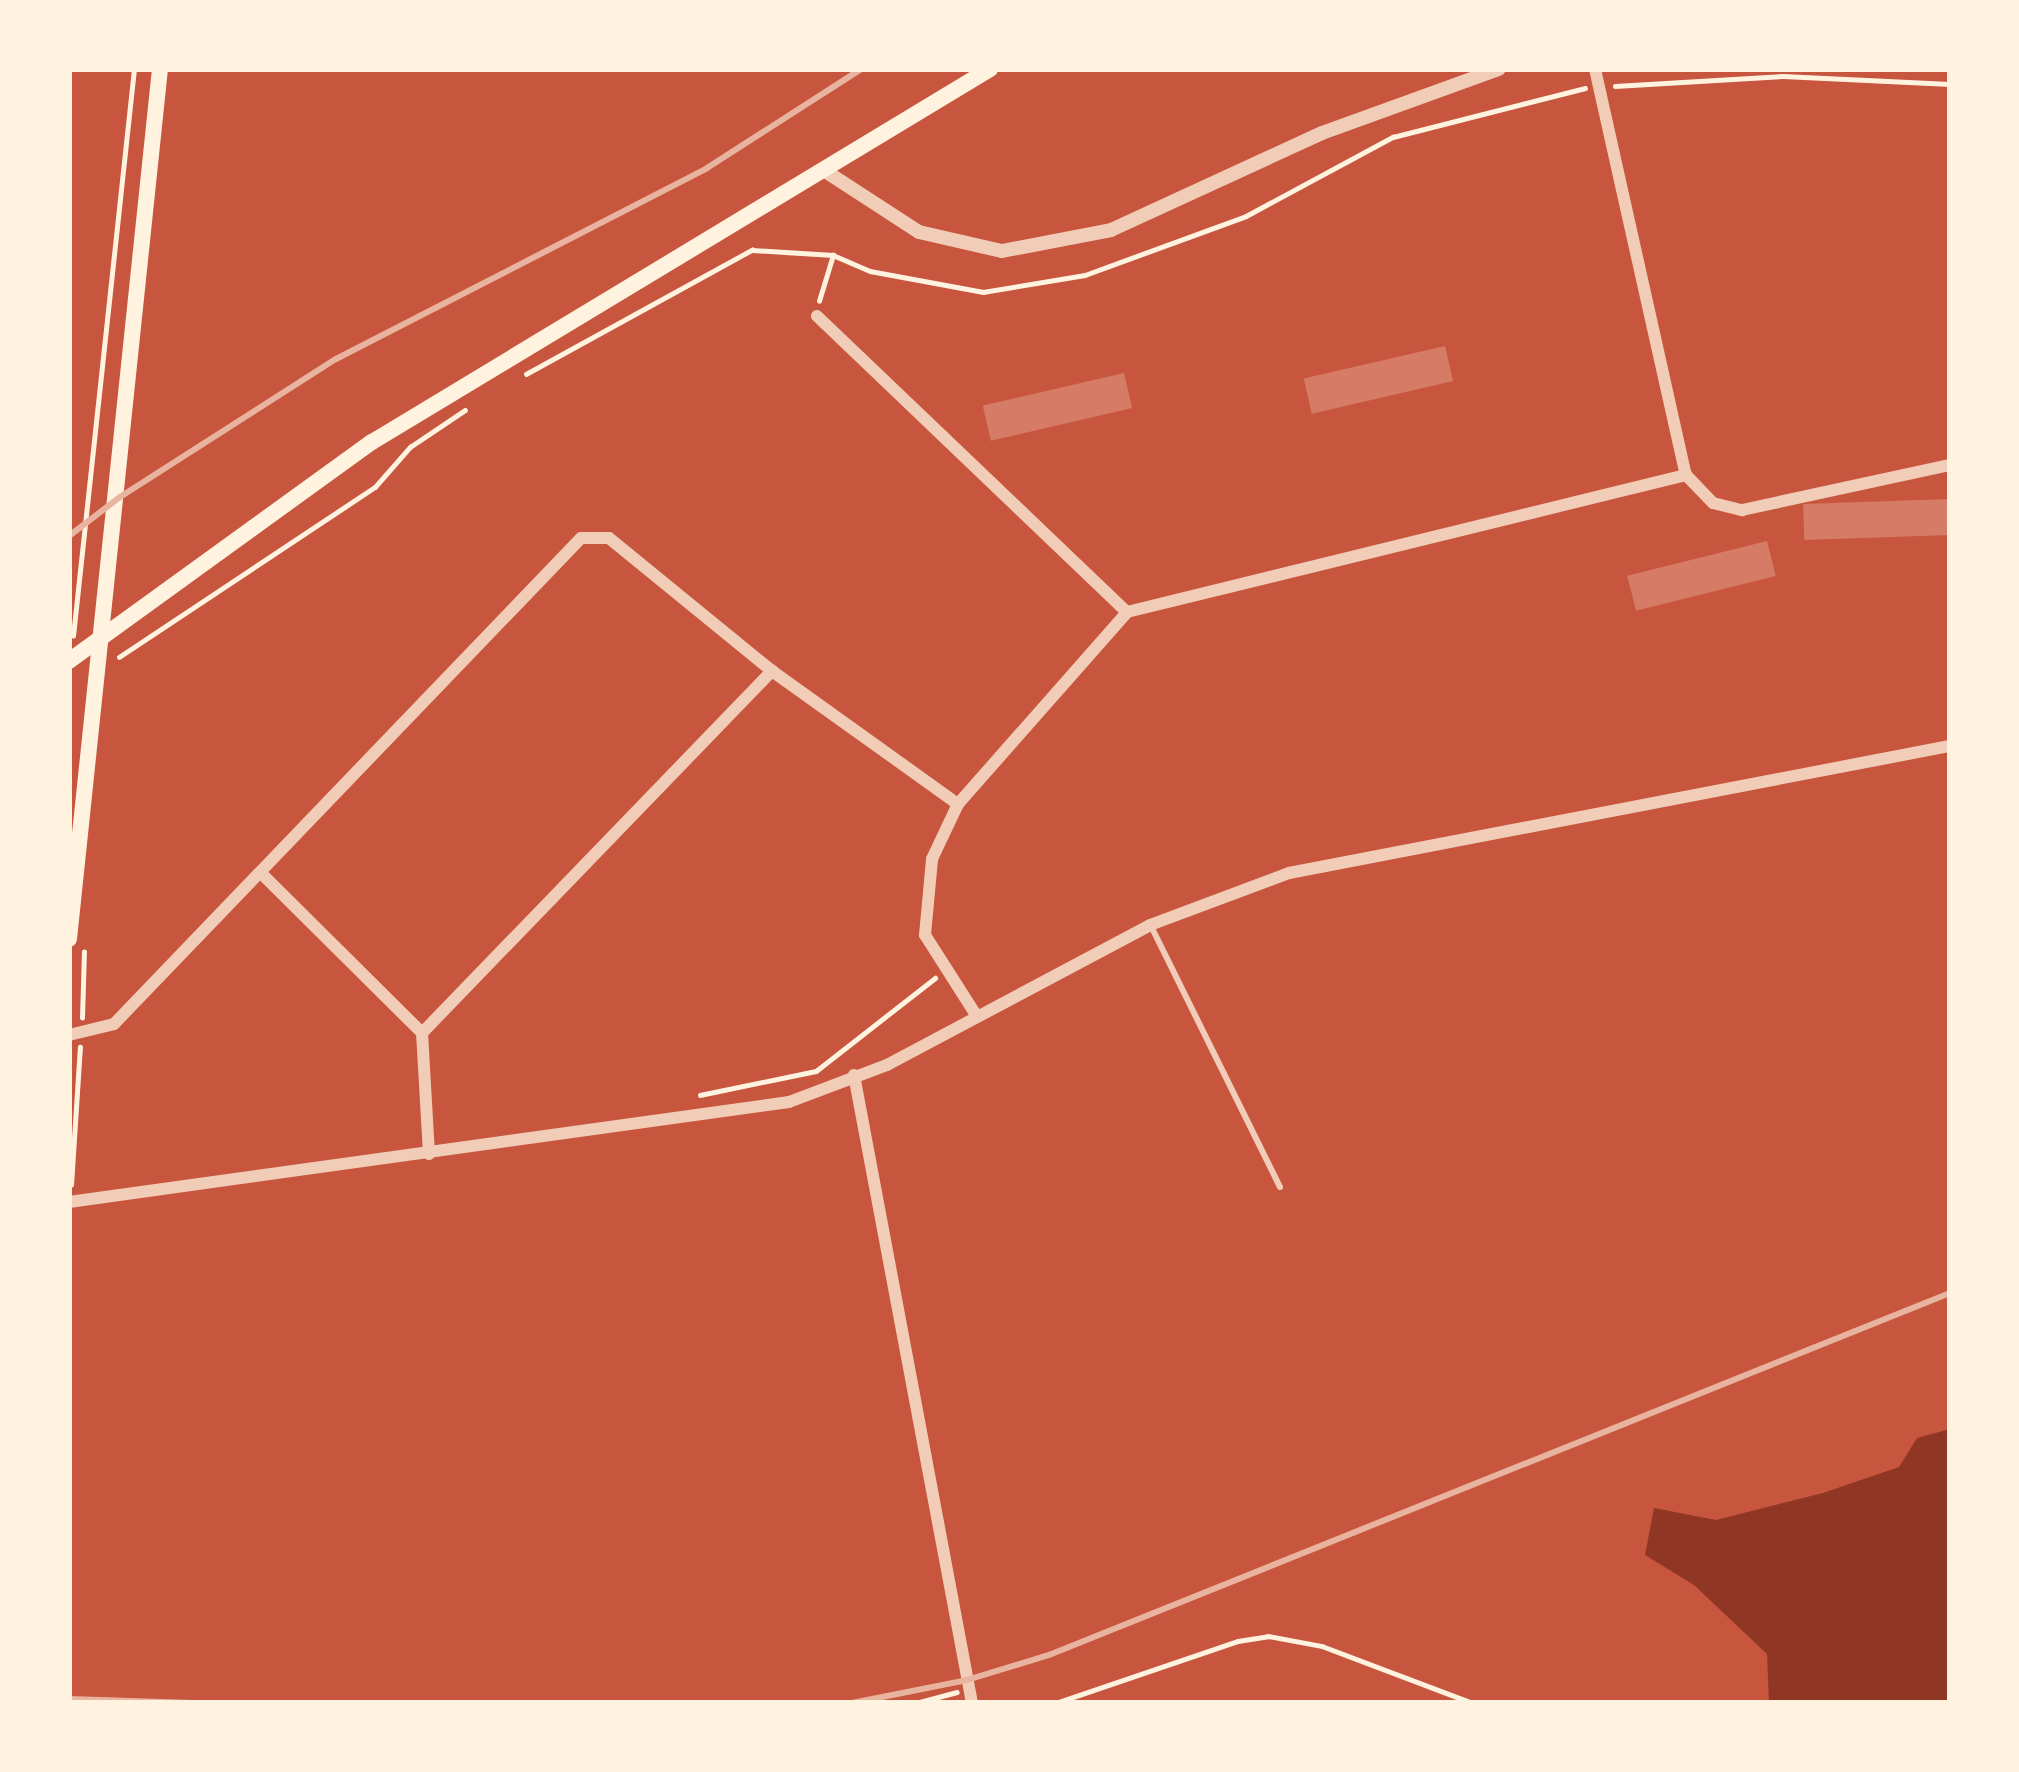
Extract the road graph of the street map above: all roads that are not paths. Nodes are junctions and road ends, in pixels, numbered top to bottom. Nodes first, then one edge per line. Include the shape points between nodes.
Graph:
1 (160, 69) edge
2 (990, 69) edge
3 (1499, 69) edge
4 (1595, 69) edge
5 (825, 171) junction
6 (817, 316) road end
7 (1950, 465) edge
8 (1686, 475) junction
9 (1127, 612) junction
10 (70, 655) edge
11 (772, 671) junction
12 (1950, 746) edge
13 (958, 804) junction
14 (263, 875) junction
15 (1150, 925) junction
16 (69, 939) edge
17 (976, 1015) junction
18 (422, 1033) junction
19 (69, 1035) edge
20 (854, 1075) junction
21 (429, 1154) junction
22 (1280, 1187) dead end
23 (69, 1202) edge
24 (970, 1696) edge

1 - 16 main road
2 - 5 main road
3 - 5 street via 1322,134 1111,230 1002,251 920,232
4 - 8 street
5 - 10 main road via 372,442
6 - 9 street
7 - 8 street via 1742,510 1713,503
8 - 9 street
9 - 13 street
11 - 13 street
11 - 14 street via 609,538 581,538
11 - 18 street
12 - 15 street via 1336,862
13 - 17 street via 932,859 926,935
14 - 18 street
14 - 19 street via 114,1024
15 - 17 street
15 - 22 lane
17 - 20 street
18 - 21 street
20 - 21 street via 788,1102
20 - 24 street
21 - 23 street

